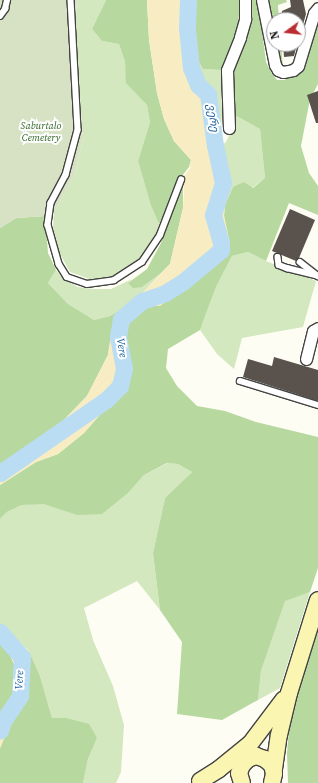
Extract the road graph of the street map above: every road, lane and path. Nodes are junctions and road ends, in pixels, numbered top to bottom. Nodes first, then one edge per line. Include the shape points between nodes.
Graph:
1 (7, 0) edge
2 (70, 0) edge
3 (245, 0) edge
4 (262, 0) edge
5 (318, 8) edge
6 (0, 16) edge
7 (229, 128) dead end
8 (181, 180) dead end
9 (278, 257) dead end
10 (300, 262) dead end
11 (318, 276) edge
12 (318, 328) edge
13 (306, 359) dead end
14 (240, 381) dead end
15 (318, 405) edge
16 (318, 600) edge
17 (279, 714) junction
18 (247, 761) junction
19 (276, 779) edge
20 (197, 782) edge
21 (242, 783) edge

1 - 6 lane
2 - 8 lane via 78,130 66,175 52,202 48,225 59,264 67,277 86,284 114,280 142,262 160,235
3 - 7 street via 245,19 227,70
4 - 5 street via 275,65 283,72 294,70 298,66 314,13
9 - 11 lane via 279,265
10 - 11 lane
12 - 13 street via 313,331
14 - 15 lane
16 - 17 main road via 289,693
17 - 18 main road
17 - 19 main road
17 - 20 main road via 239,754
18 - 19 main road via 265,759
18 - 20 main road
18 - 21 main road via 239,773

